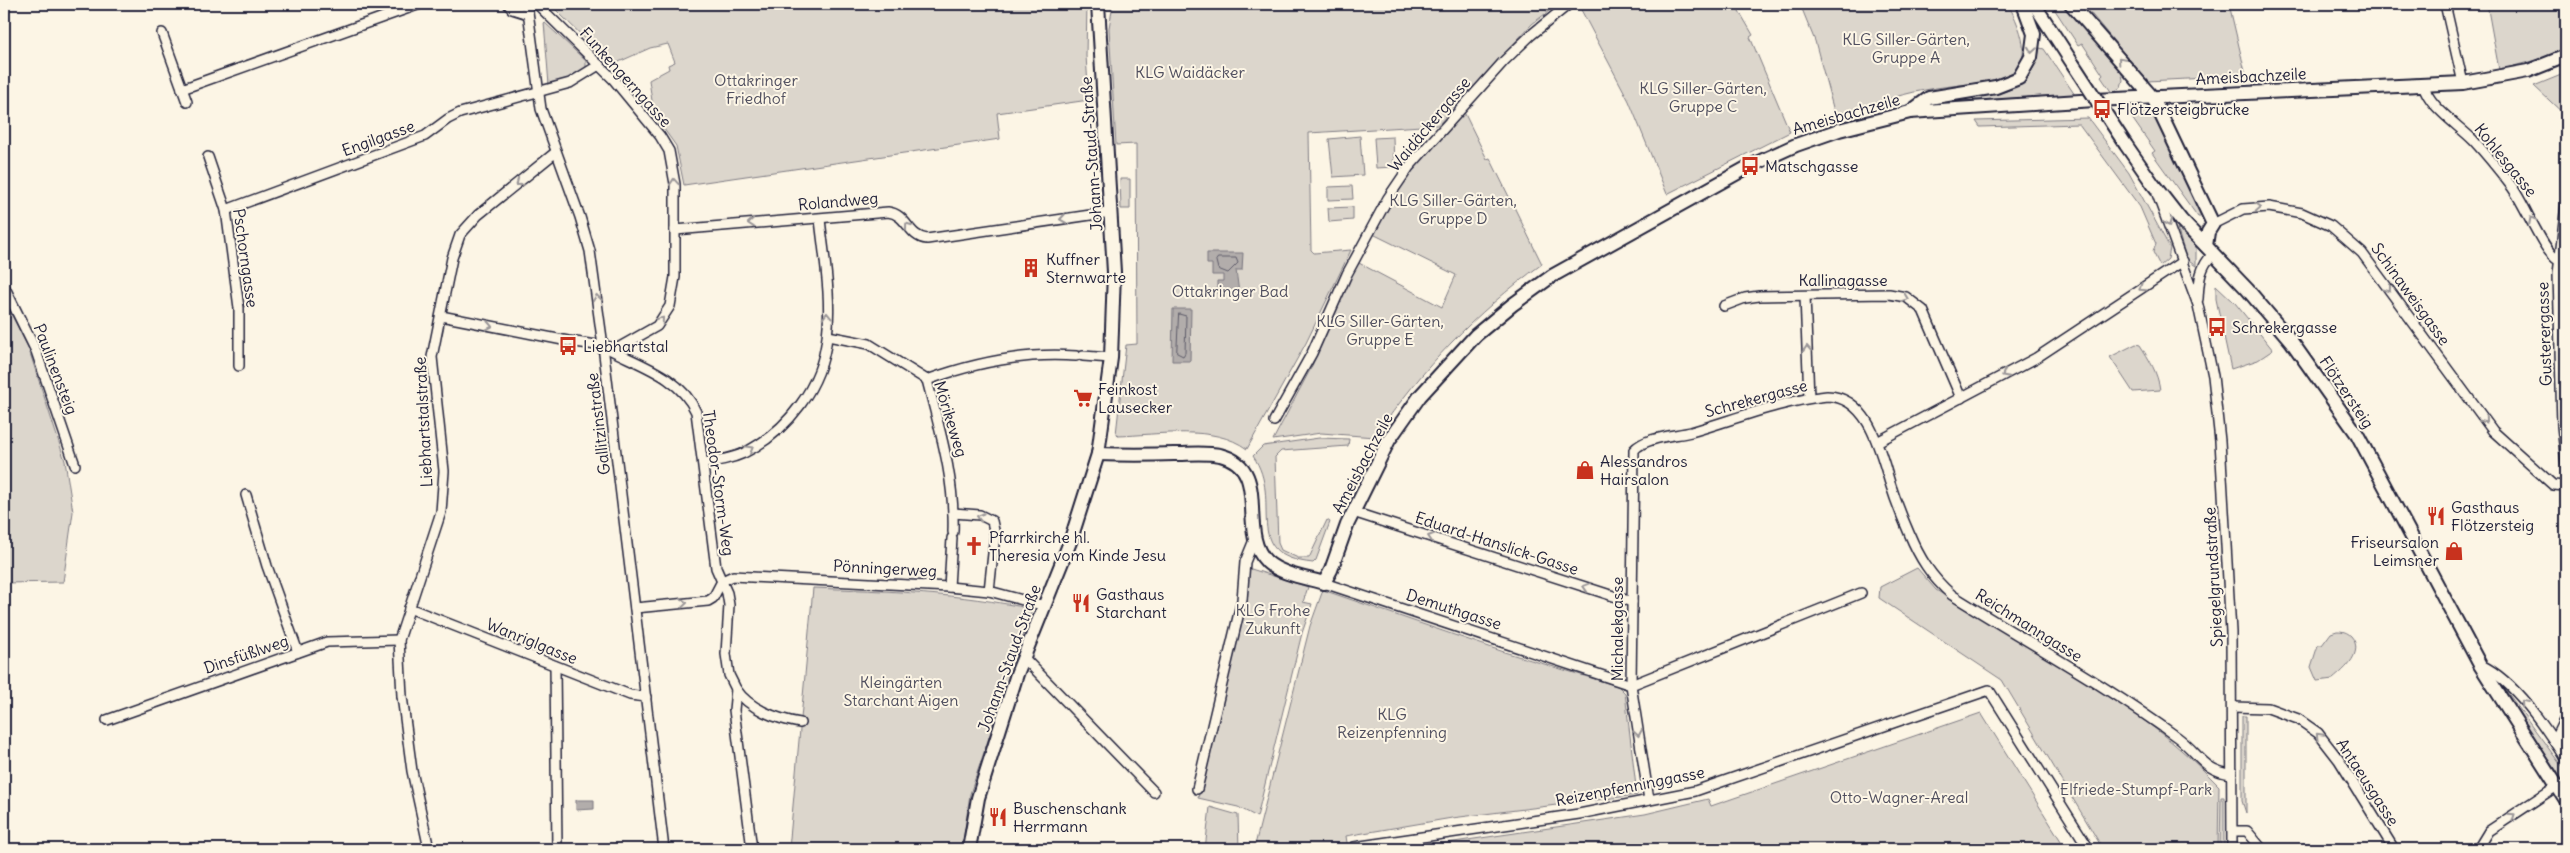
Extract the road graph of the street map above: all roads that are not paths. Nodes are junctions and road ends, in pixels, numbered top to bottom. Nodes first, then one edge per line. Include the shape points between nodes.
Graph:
1 (420, 4) edge
2 (508, 4) edge
3 (527, 4) edge
4 (537, 4) edge
5 (1098, 4) edge
6 (1568, 4) edge
7 (2023, 4) edge
8 (2034, 4) edge
9 (2072, 4) edge
10 (2445, 4) edge
11 (528, 14) junction
12 (162, 33) dead end
13 (2566, 56) edge
14 (598, 65) junction
15 (2463, 82) junction
16 (2423, 84) junction
17 (182, 89) junction
18 (538, 92) junction
19 (2153, 98) junction
20 (187, 102) dead end
21 (1910, 112) junction
22 (556, 152) junction
23 (208, 157) dead end
24 (2153, 184) junction
25 (2566, 204) edge
26 (226, 210) junction
27 (1111, 212) junction
28 (820, 219) junction
29 (2213, 224) junction
30 (675, 230) junction
31 (2209, 250) junction
32 (2558, 260) junction
33 (2183, 261) junction
34 (4, 286) edge
35 (1805, 296) junction
36 (2198, 305) junction
37 (1724, 306) dead end
38 (441, 316) junction
39 (828, 336) junction
40 (603, 346) junction
41 (1111, 358) junction
42 (239, 366) dead end
43 (927, 380) junction
44 (1810, 398) junction
45 (1961, 398) junction
46 (1274, 421) dead end
47 (1877, 442) junction
48 (1098, 454) junction
49 (1632, 456) joint
50 (703, 463) junction
51 (2566, 463) edge
52 (74, 466) dead end
53 (2566, 486) edge
54 (246, 495) dead end
55 (1352, 512) junction
56 (954, 513) junction
57 (1254, 540) junction
58 (722, 581) junction
59 (1324, 582) junction
60 (949, 587) junction
61 (989, 591) junction
62 (1861, 593) dead end
63 (1632, 602) junction
64 (1044, 606) junction
65 (409, 608) junction
66 (635, 608) junction
67 (399, 640) junction
68 (298, 652) junction
69 (1024, 658) junction
70 (2480, 664) junction
71 (554, 666) junction
72 (1631, 685) junction
73 (736, 689) junction
74 (646, 697) junction
75 (2233, 707) junction
76 (2566, 716) edge
77 (108, 720) dead end
78 (800, 723) dead end
79 (2554, 741) junction
80 (2566, 760) edge
81 (2232, 774) junction
82 (2557, 786) junction
83 (1198, 789) dead end
84 (1154, 792) dead end
85 (1649, 800) junction
86 (2566, 800) edge
87 (2233, 831) junction
88 (1354, 847) dead end
89 (429, 849) edge
90 (558, 849) edge
91 (664, 849) edge
92 (752, 849) edge
93 (969, 849) edge
94 (2089, 849) edge
95 (2232, 849) edge
96 (2262, 849) edge
97 (2394, 849) edge
98 (2478, 849) edge

1 - 17 street
2 - 11 street via 512,9
3 - 11 street, Gallitzinstraße
4 - 14 street, Funkengerngasse
5 - 27 street, Johann-Staud-Straße
6 - 46 street, Waidäckergasse via 1504,61 1409,167 1388,198 1347,274 1312,353
7 -> 21 street via 2034,34 2031,57 2019,78 2002,85 1929,98
8 - 24 street, Flötzersteig, bridge
19 -> 9 street
10 - 15 street
11 - 18 street, Gallitzinstraße
12 - 17 street
13 - 15 street, Ameisbachzeile via 2528,71
14 - 18 street, Engilgasse via 574,81
30 -> 14 street, Funkengerngasse via 675,184 669,151 650,123
15 - 16 street, Ameisbachzeile
16 - 19 street, Ameisbachzeile
32 -> 16 street, Kohlesgasse via 2549,253 2527,211 2502,174 2473,140 2431,101
17 - 20 street
18 - 22 street, Gallitzinstraße
18 - 26 street, Engilgasse via 460,113 425,136
19 - 21 street, Ameisbachzeile
19 - 29 street
21 - 55 street, Ameisbachzeile via 1839,130 1775,154 1552,276 1476,335 1420,396 1389,440
22 -> 38 street, Liebhartstalstraße via 465,228 456,242
40 -> 22 street, Gallitzinstraße via 590,251
23 - 26 street, Pschorngasse
24 - 31 street, Flötzersteig
24 -> 33 street, Spiegelgrundstraße
25 - 32 street, Gusterergasse
26 - 42 street, Pschorngasse via 239,308
27 -> 28 street, Rolandweg via 926,239 917,237 901,217 891,212
27 - 41 street, Johann-Staud-Straße via 1114,272
28 -> 30 street, Rolandweg
39 -> 28 street
29 - 31 street via 2208,232
29 -> 53 street, Schinaweisgasse via 2243,209 2268,207 2302,213 2332,226 2362,253 2493,431 2553,485
40 -> 30 street, Funkengerngasse via 618,348 629,343 657,326 665,317 673,293
31 - 36 street, Spiegelgrundstraße via 2200,275
31 - 70 street, Flötzersteig via 2291,341 2357,434
32 - 51 street, Gusterergasse via 2561,411
33 - 36 street, Spiegelgrundstraße
33 -> 45 street via 2036,358
34 - 52 street, Paulinensteig via 36,351
35 - 37 street, Kallinagasse via 1759,296
44 -> 35 street
35 -> 45 street, Kallinagasse via 1889,294 1913,300 1924,310
36 - 75 street, Spiegelgrundstraße via 2220,441
38 -> 40 street
38 - 65 street, Liebhartstalstraße via 432,357 444,471 441,512
39 - 43 street, Mörikeweg via 869,344
50 -> 39 street via 744,453 782,426 812,385
40 - 50 street, Theodor-Storm-Weg via 684,391 696,412
40 - 66 street, Gallitzinstraße
41 - 43 street via 1058,354 1016,358 981,364
41 - 48 street, Johann-Staud-Straße
43 - 56 street, Mörikeweg via 950,467
44 - 47 street, Schrekergasse via 1836,396 1850,402 1862,415
44 - 49 street, Schrekergasse via 1641,444
45 - 47 street
47 - 81 street, Reichmanngasse via 1908,532 1927,570 1940,585 2138,708 2185,742 2212,770
48 - 57 street, Demuthgasse via 1208,454 1230,459 1243,471 1250,484
48 - 64 street, Johann-Staud-Straße via 1070,542
49 - 63 street, Michalekgasse
50 - 58 street, Theodor-Storm-Weg via 716,568
54 - 68 street
55 - 59 street, Ameisbachzeile
63 -> 55 street, Eduard-Hanslick-Gasse
56 - 60 street, Mörikeweg
61 -> 56 street via 995,535 992,521 980,515
57 - 59 street, Demuthgasse via 1260,553 1274,567
57 - 83 street via 1245,562 1242,600
58 - 60 street, Pönningerweg via 734,576
66 -> 58 street via 708,601
58 - 73 street, Theodor-Storm-Weg via 729,605 727,663
59 - 72 street, Demuthgasse
60 - 61 street, Pönningerweg
61 - 64 street, Pönningerweg
62 - 72 street
63 - 72 street, Michalekgasse
64 - 69 street, Johann-Staud-Straße
65 - 67 street, Liebhartstalstraße
65 - 71 street, Wanriglgasse
66 - 74 street, Gallitzinstraße
67 - 68 street, Dinsfüßlweg via 327,642
67 - 89 street, Liebhartstalstraße via 402,696 412,771
68 - 77 street, Dinsfüßlweg
69 - 84 street
69 - 93 street, Johann-Staud-Straße via 978,798
79 -> 70 street, Flötzersteig via 2497,673
70 - 82 street, Flötzersteig
71 - 74 street, Wanriglgasse via 630,695
71 - 90 street
72 -> 85 street, Michalekgasse
73 - 78 street via 741,697 761,710
73 - 92 street, Theodor-Storm-Weg via 734,710
74 - 91 street, Gallitzinstraße
75 - 81 street, Spiegelgrundstraße
97 -> 75 street, Antaeusgasse via 2318,733 2298,719 2268,708
76 - 79 street
79 - 80 street, Flötzersteig
81 - 87 street, Spiegelgrundstraße
82 - 86 street, Flötzersteig
98 -> 82 street via 2488,831
85 - 88 street, Reizenpfenninggasse via 1579,814
85 - 94 street, Reizenpfenninggasse via 1695,791 1989,690
87 - 95 street, Spiegelgrundstraße
87 - 96 street via 2247,831

